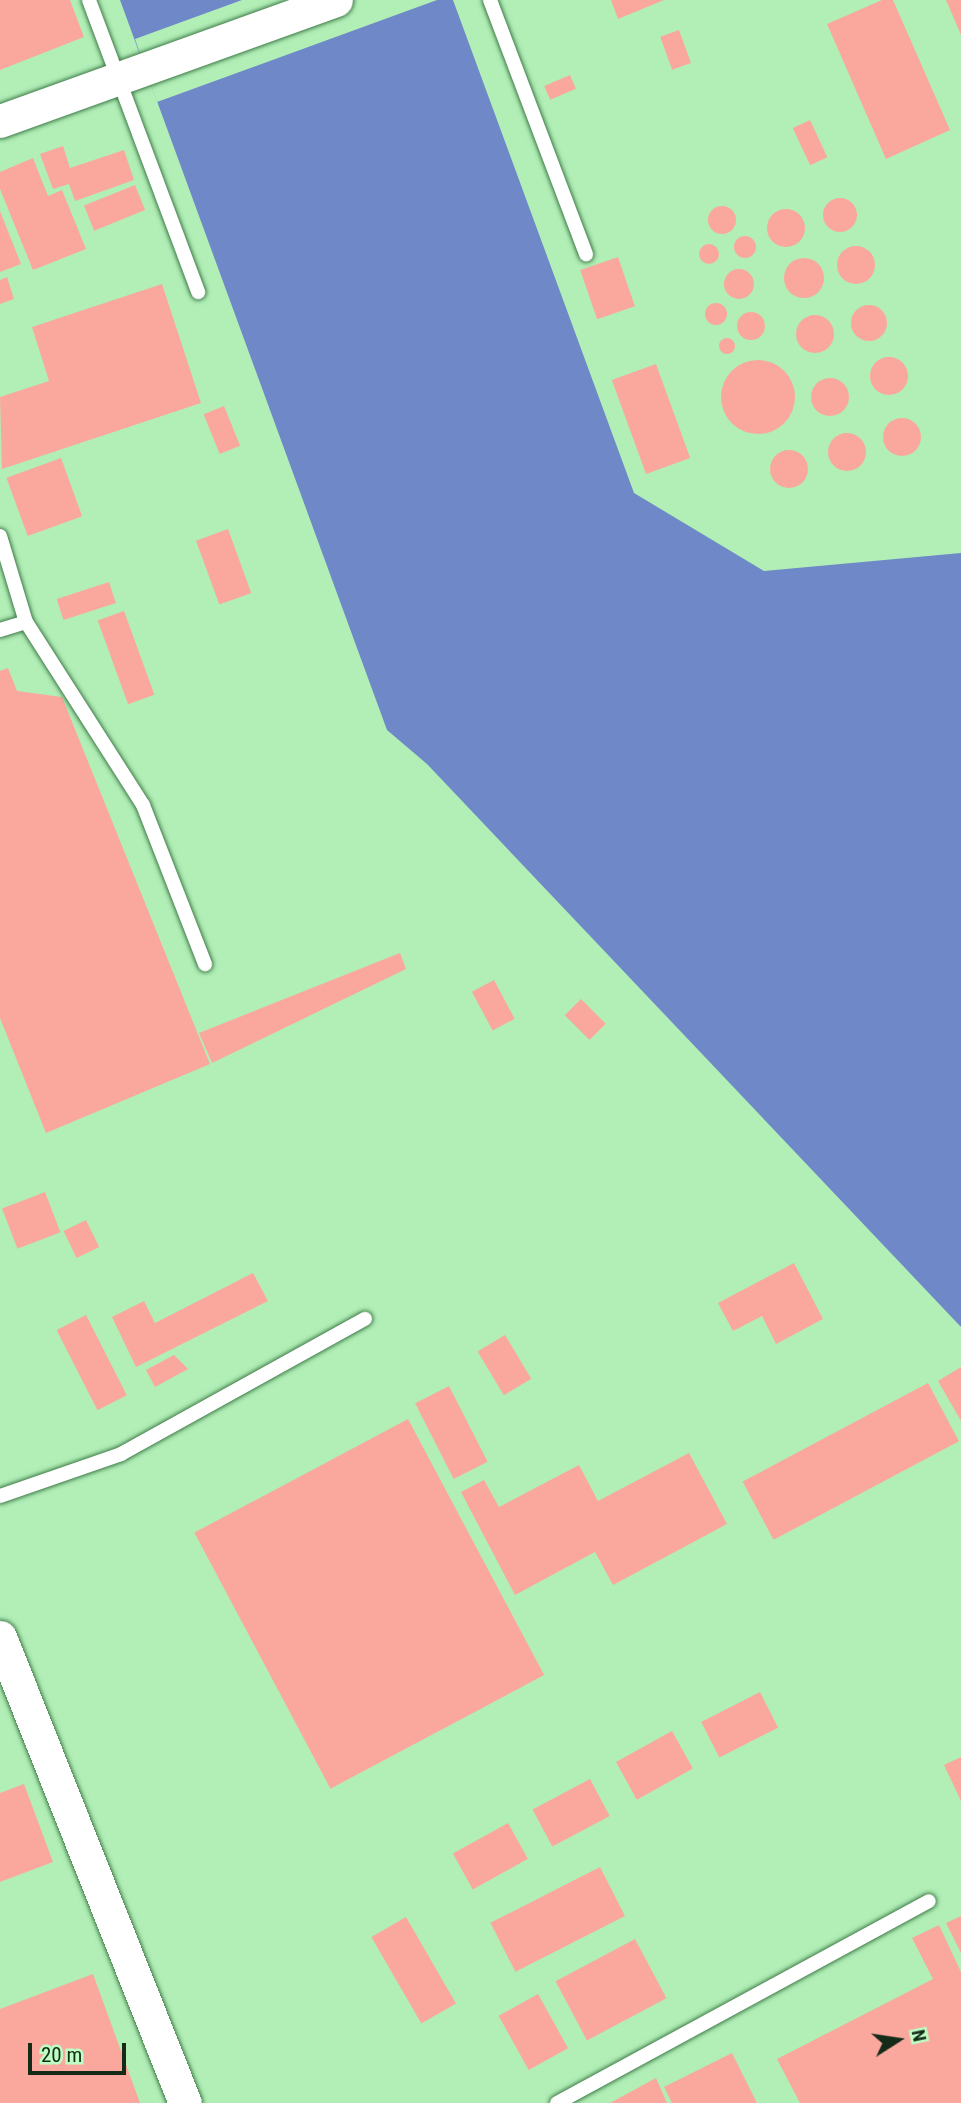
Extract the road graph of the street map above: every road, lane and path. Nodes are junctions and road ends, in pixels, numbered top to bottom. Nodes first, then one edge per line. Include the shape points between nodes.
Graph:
1 (89, 0) edge
2 (336, 0) edge
3 (490, 0) edge
4 (132, 73) junction
5 (0, 121) edge
6 (586, 254) dead end
7 (198, 292) dead end
8 (0, 536) edge
9 (26, 622) junction
10 (0, 630) edge
11 (205, 964) dead end
12 (365, 1319) dead end
13 (0, 1496) edge
14 (0, 1637) edge
15 (929, 1900) dead end
16 (185, 2103) edge
17 (557, 2103) edge

1 - 4 lane
2 - 4 street
3 - 6 lane
4 - 5 street
4 - 7 lane
8 - 9 lane
9 - 10 lane
9 - 11 lane via 143,805
12 - 13 lane via 121,1454
14 - 16 street
15 - 17 lane

